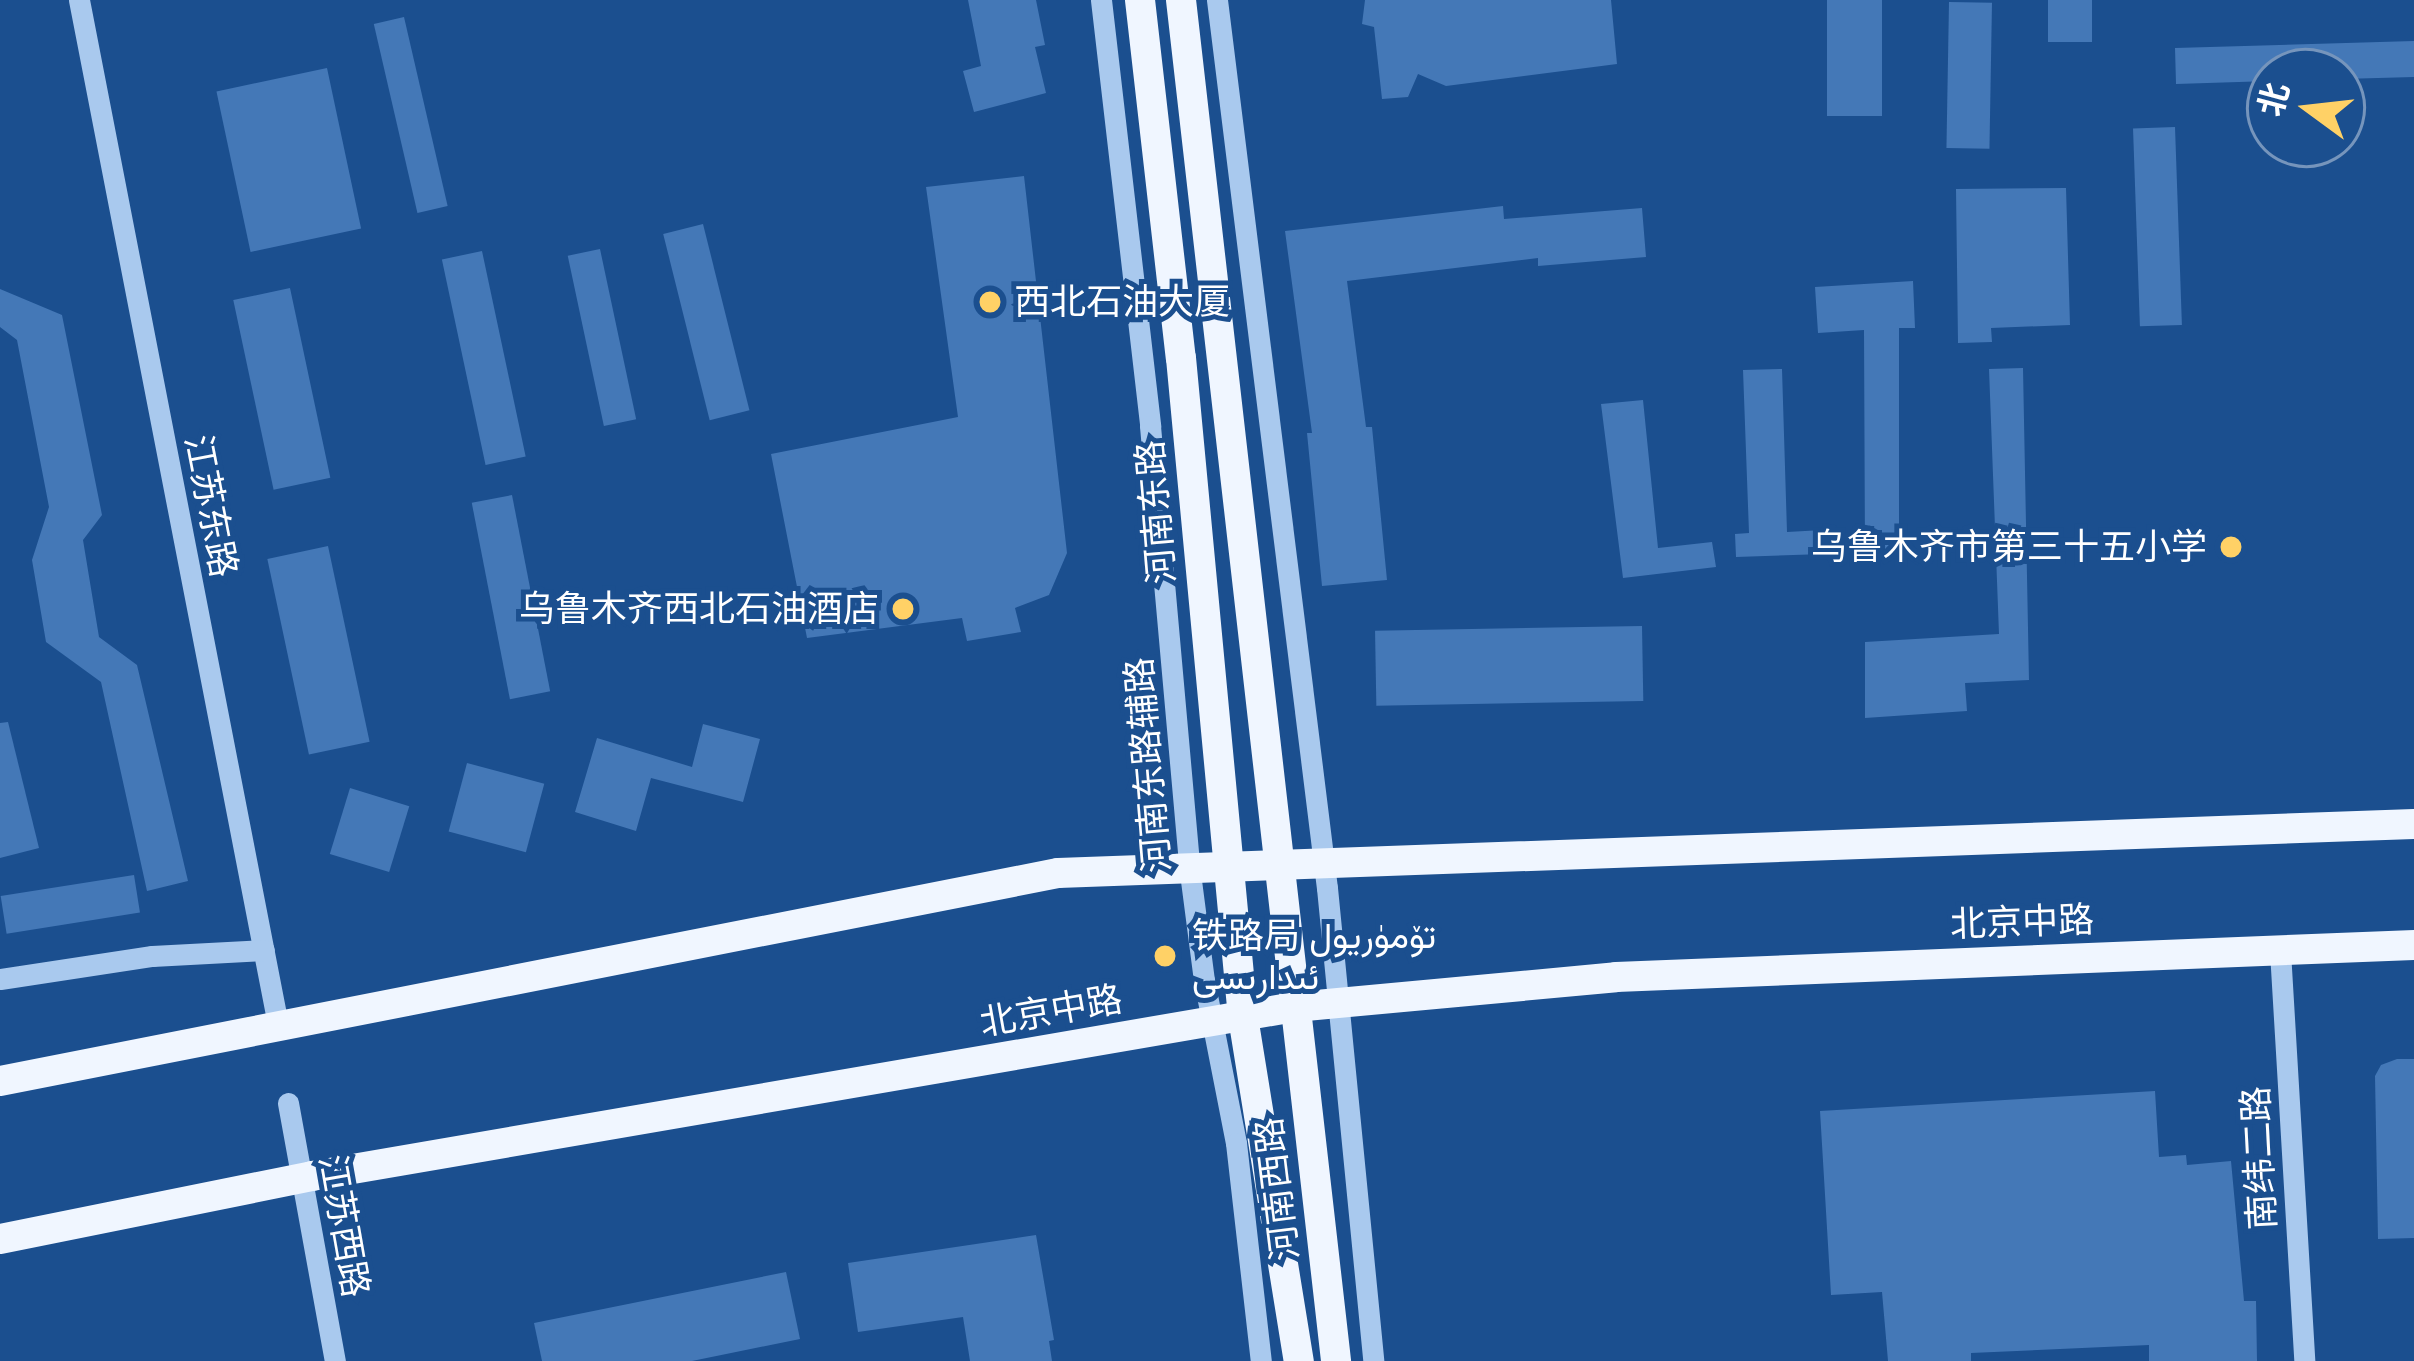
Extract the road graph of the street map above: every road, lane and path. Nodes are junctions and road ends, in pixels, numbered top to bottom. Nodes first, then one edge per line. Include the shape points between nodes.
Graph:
1 (79, 0) edge
2 (1101, 0) edge
3 (1140, 0) edge
4 (1180, 0) edge
5 (1217, 0) edge
6 (2414, 824) edge
7 (1324, 861) junction
8 (1282, 863) junction
9 (1228, 864) junction
10 (1190, 865) junction
11 (2414, 945) edge
12 (264, 950) junction
13 (2280, 951) junction
14 (0, 979) edge
15 (1340, 1003) junction
16 (1295, 1007) junction
17 (1228, 1020) junction
18 (278, 1025) junction
19 (0, 1081) edge
20 (288, 1103) dead end
21 (302, 1178) junction
22 (0, 1239) edge
23 (335, 1361) edge
24 (1261, 1361) edge
25 (1299, 1361) edge
26 (1336, 1361) edge
27 (1373, 1361) edge
28 (2303, 1361) edge

1 - 12 street, 江苏东路
2 - 10 street, 河南东路辅路
3 - 9 main road, 河南东路
4 - 8 main road
5 - 7 street
6 - 7 main road
7 - 8 main road
7 - 15 street
8 - 9 main road
8 - 16 main road
9 - 10 main road
9 - 17 main road, 河南东路
10 - 17 street, 河南东路辅路
10 - 18 main road via 1058,873
11 - 13 main road, 北京中路
12 - 14 street via 152,956
12 - 18 street, 江苏东路
13 - 15 main road, 北京中路 via 1616,977
13 - 28 street, 南纬二路
15 - 16 main road, 北京中路
15 - 27 street
16 - 17 main road, 北京中路
16 - 26 main road, 河南西路
17 - 21 main road, 北京中路
17 - 24 street, 河南东路辅路
17 - 25 main road, 河南西路
18 - 19 main road
20 - 21 street, 江苏西路
21 - 22 main road, 北京中路
21 - 23 street, 江苏西路

